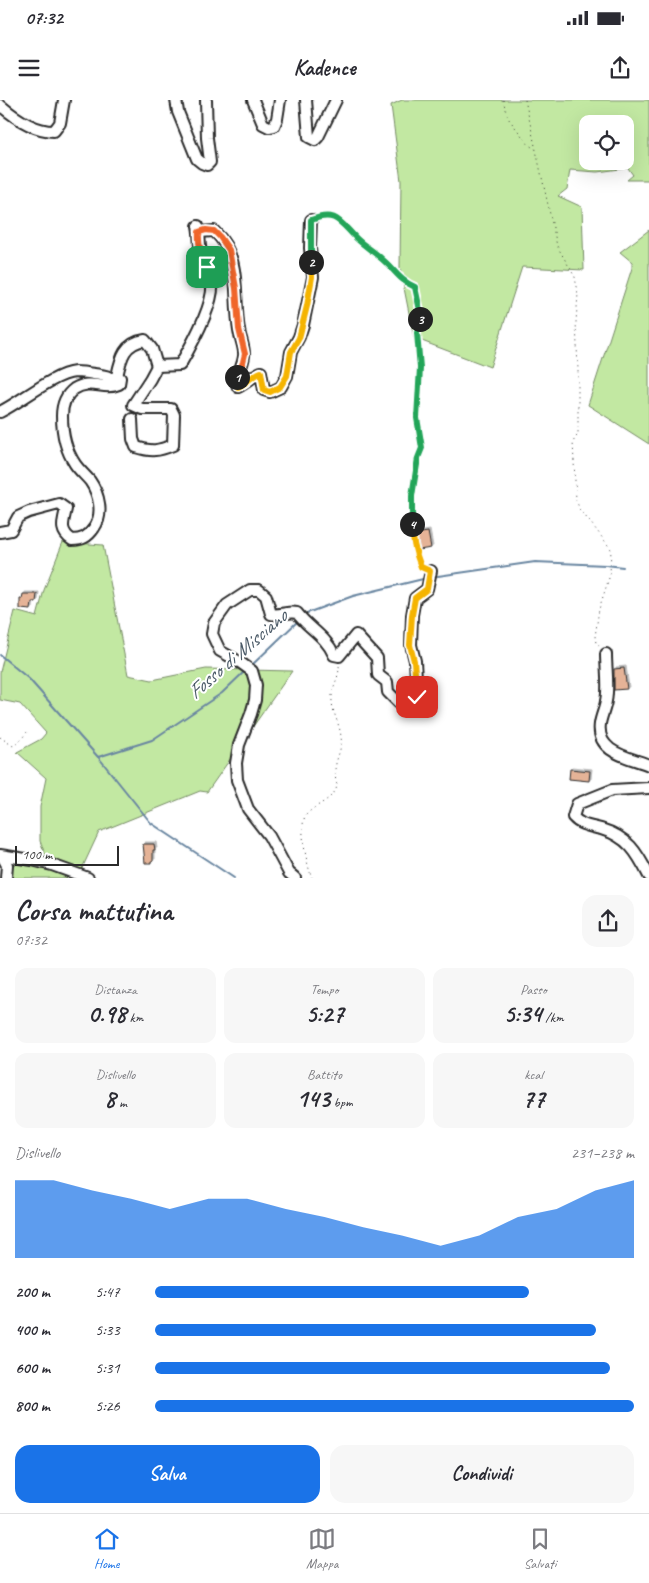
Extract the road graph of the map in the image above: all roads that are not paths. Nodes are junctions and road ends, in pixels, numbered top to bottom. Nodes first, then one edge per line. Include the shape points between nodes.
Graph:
1 (64, 100) edge
2 (176, 100) edge
3 (206, 100) edge
4 (254, 100) edge
5 (280, 100) edge
6 (306, 100) edge
7 (336, 100) edge
8 (0, 105) edge
9 (311, 220) road end
10 (157, 366) junction
11 (117, 376) junction
12 (0, 412) edge
13 (132, 419) dead end
14 (0, 532) edge
15 (430, 571) road end
16 (606, 654) road end
17 (649, 755) edge
18 (644, 763) edge
19 (649, 788) edge
20 (1, 856) edge
21 (649, 876) edge
22 (6, 878) edge
23 (88, 878) edge
24 (294, 878) edge

1 - 8 street via 60,122 54,131 28,124
2 - 3 street via 197,158 207,165 210,162
4 - 5 street via 263,124 269,127 274,126
6 - 7 street via 310,137 315,140
9 - 10 street via 312,277 307,306 299,338 291,352 287,376 280,387 270,392 264,390 261,372 238,387 236,382 245,354 239,329 234,268 229,250 220,237 214,231 198,228 202,256 212,282 212,295 200,328 180,365
10 - 11 street via 152,349 145,340 137,341 126,349
10 - 13 street via 133,405 142,409 171,409 174,415 173,445 148,451 136,447
11 - 12 street via 112,379 73,372 51,381
11 - 14 street via 120,378 118,384 112,386 91,383 75,389 65,398 62,412 62,431 68,450 100,504 93,530 80,540 65,536 62,526 66,509 59,504 18,517 11,530
15 - 24 street via 427,589 415,598 412,615 410,645 417,697 409,704 400,703 388,692 387,682 378,674 376,658 356,635 339,656 334,654 326,640 297,613 271,614 266,596 259,590 250,590 227,605 214,623 212,634 220,651 248,668 256,685 251,714 238,746 237,780 248,809
16 - 18 street via 607,700 600,726 601,737 610,750
17 - 18 street via 644,756
19 - 21 street via 608,791 577,804 573,817 586,826 626,840
20 - 22 street via 6,865
20 - 23 street via 52,865

